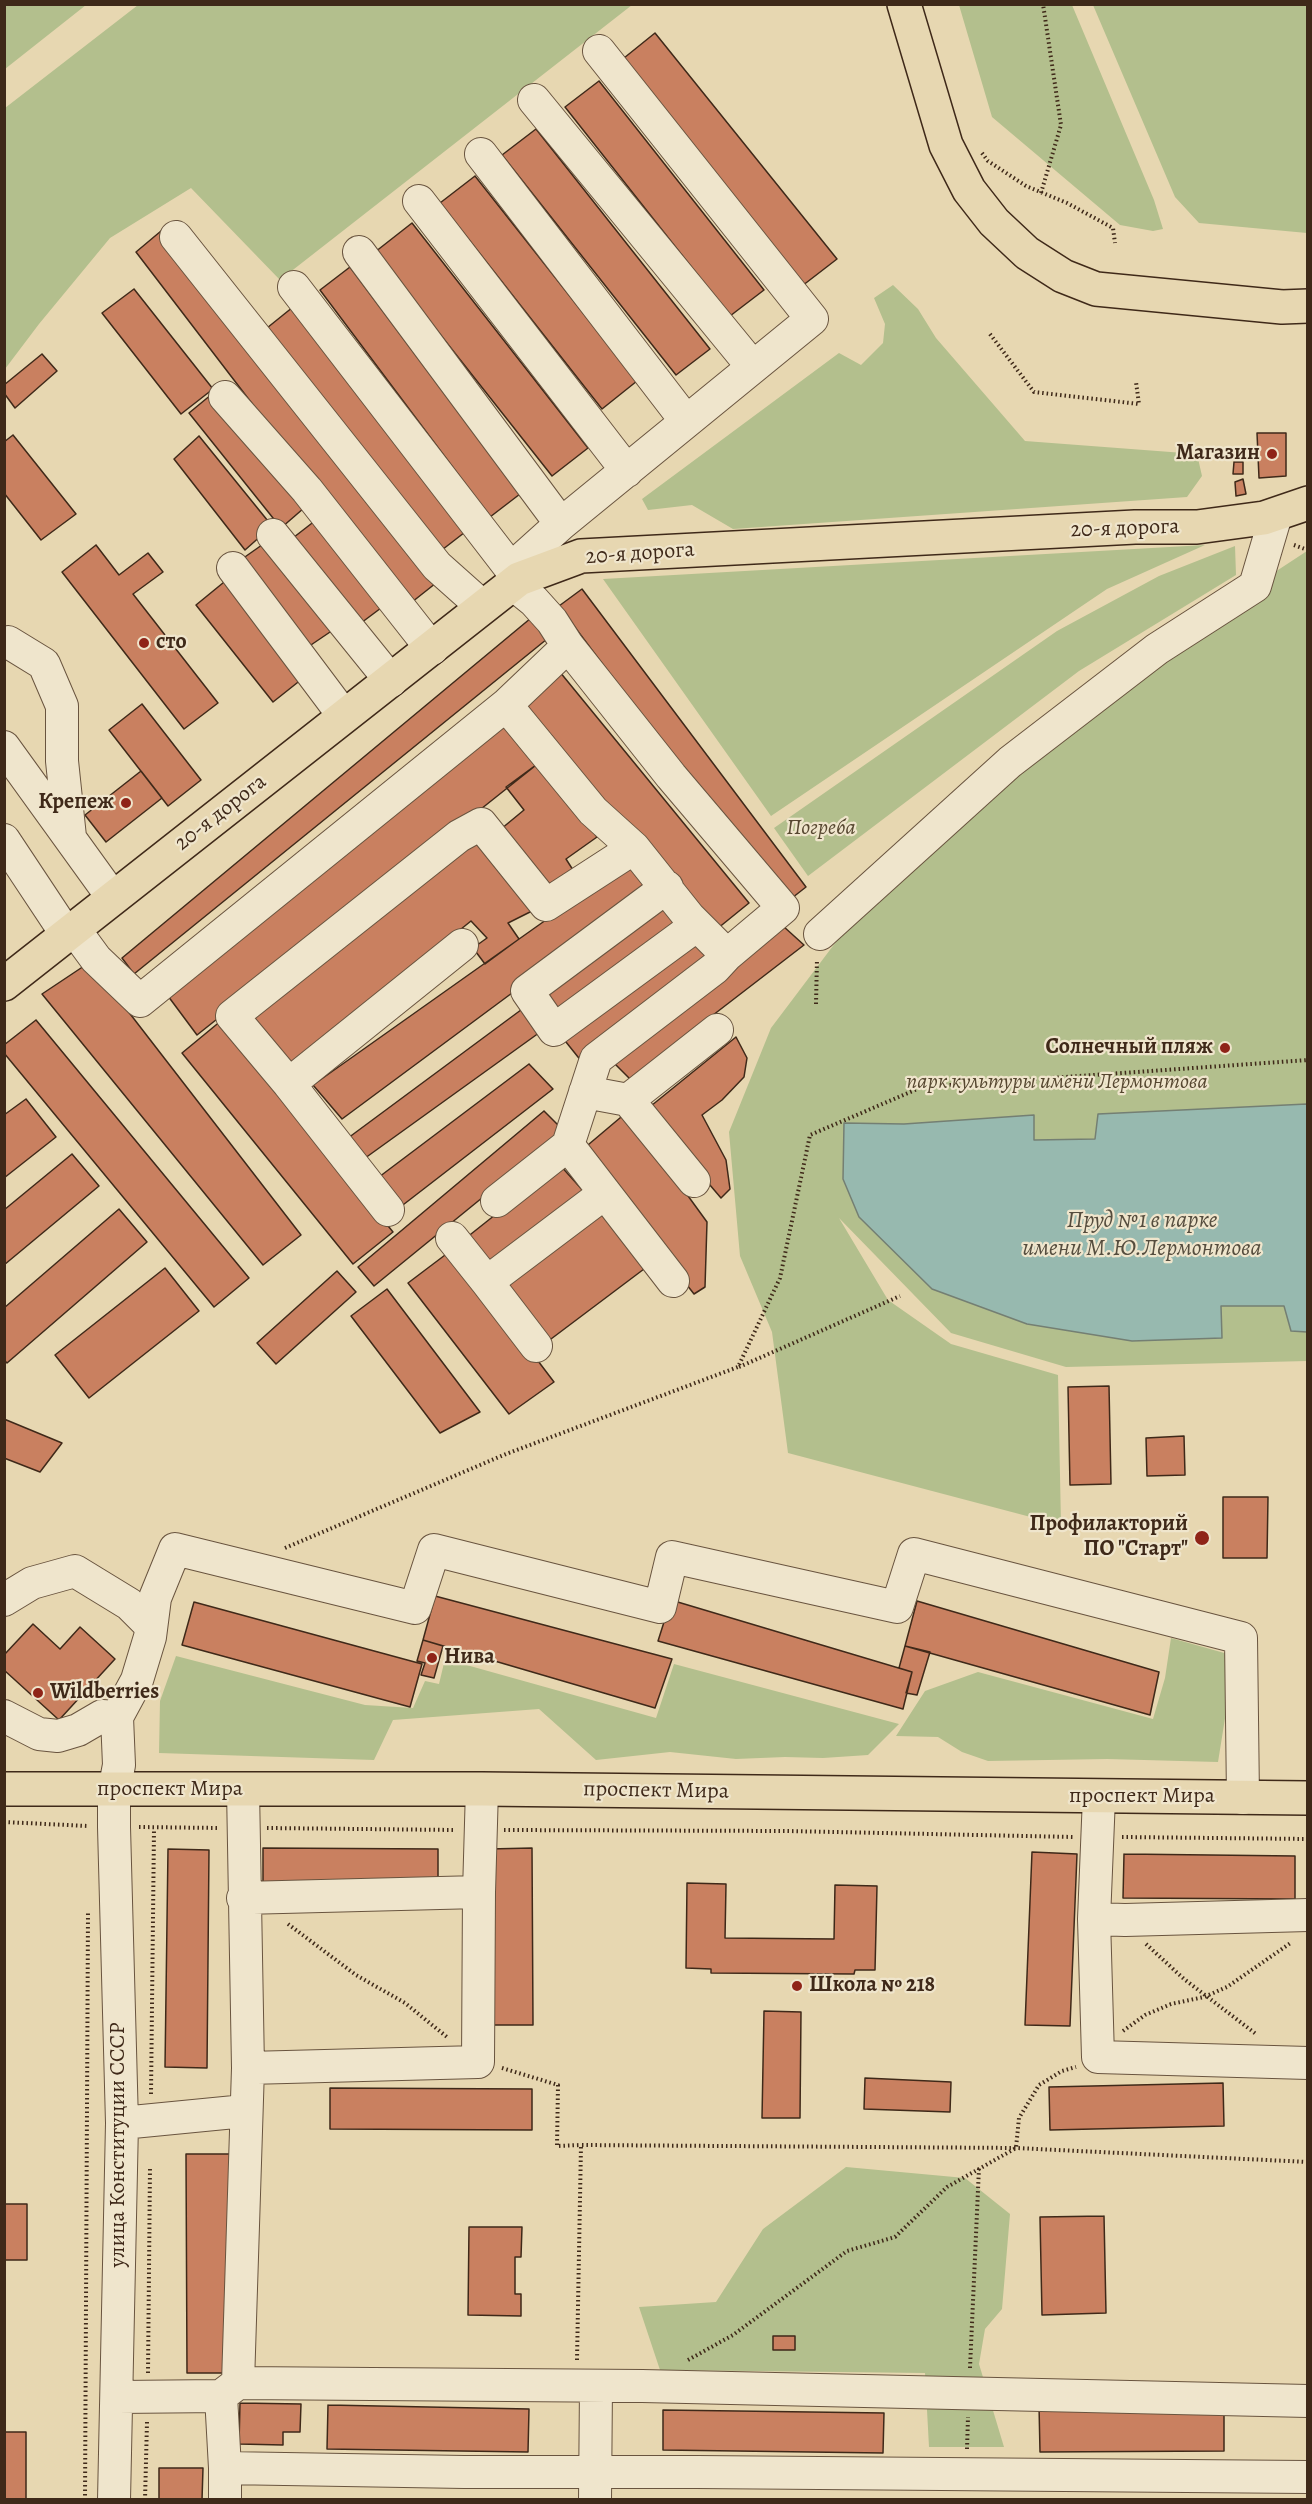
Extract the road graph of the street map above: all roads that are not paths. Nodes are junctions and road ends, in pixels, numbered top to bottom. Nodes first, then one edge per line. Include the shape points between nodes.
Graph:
1 (904, 4) edge
2 (599, 51) dead end
3 (534, 99) dead end
4 (481, 154) dead end
5 (419, 201) dead end
6 (176, 237) dead end
7 (359, 252) dead end
8 (294, 287) dead end
9 (1299, 309) edge
10 (752, 366) junction
11 (225, 397) dead end
12 (686, 421) junction
13 (627, 471) junction
14 (1308, 503) edge
15 (1276, 515) junction
16 (561, 524) junction
17 (273, 535) dead end
18 (233, 568) dead end
19 (514, 577) junction
20 (483, 607) junction
21 (4, 644) edge
22 (568, 646) junction
23 (432, 649) junction
24 (391, 681) junction
25 (506, 705) junction
26 (344, 716) junction
27 (4, 747) edge
28 (70, 837) junction
29 (4, 840) edge
30 (633, 848) junction
31 (667, 887) junction
32 (113, 898) junction
33 (697, 925) junction
34 (70, 932) junction
35 (820, 934) road end
36 (462, 945) dead end
37 (727, 955) junction
38 (4, 984) edge
39 (717, 1030) dead end
40 (289, 1084) junction
41 (585, 1092) junction
42 (628, 1100) junction
43 (568, 1145) junction
44 (694, 1181) dead end
45 (604, 1192) junction
46 (497, 1201) dead end
47 (388, 1210) dead end
48 (452, 1238) dead end
49 (673, 1281) dead end
50 (486, 1282) junction
51 (536, 1347) dead end
52 (4, 1600) edge
53 (151, 1626) junction
54 (4, 1716) edge
55 (117, 1717) junction
56 (4, 1789) edge
57 (243, 1789) junction
58 (482, 1789) junction
59 (114, 1791) junction
60 (1099, 1797) junction
61 (1243, 1798) junction
62 (1308, 1798) edge
63 (479, 1892) junction
64 (251, 1898) junction
65 (1094, 1919) junction
66 (1303, 1926) edge
67 (1296, 2062) edge
68 (248, 2068) junction
69 (245, 2111) junction
70 (122, 2123) junction
71 (586, 2387) junction
72 (229, 2389) junction
73 (118, 2397) junction
74 (1308, 2401) edge
75 (225, 2468) junction
76 (1308, 2477) edge
77 (463, 2486) edge
78 (595, 2486) edge
79 (697, 2486) edge
80 (866, 2486) edge
81 (1096, 2487) edge
82 (114, 2499) edge
83 (225, 2499) edge

1 - 9 main road via 946,145 969,190 994,222 1027,253 1063,276 1096,289
2 - 10 street via 812,319
3 - 10 street
4 - 12 street
5 - 13 street
6 - 20 street via 436,566
7 - 16 street
8 - 19 street
10 - 12 street
11 - 23 street via 306,490
12 - 13 street
13 - 16 street
14 - 15 main road, 20-я дорога
15 - 19 main road, 20-я дорога via 1197,527 582,556
15 - 35 street via 1255,586 1158,650 1010,762
16 - 19 street
17 - 24 street
18 - 26 street
19 - 20 main road, 20-я дорога
19 - 22 street
20 - 23 main road, 20-я дорога
21 - 28 street via 8,642 44,664 62,706
22 - 25 street
22 - 37 street via 783,908
23 - 24 main road, 20-я дорога
24 - 26 main road, 20-я дорога
25 - 30 street via 593,811
25 - 34 street via 140,1000
26 - 32 main road, 20-я дорога
27 - 28 street
28 - 32 street
29 - 34 street
30 - 31 street
30 - 40 street via 546,905 481,824 459,836 232,1016
31 - 33 street
31 - 33 street via 527,991 554,1030
32 - 34 main road, 20-я дорога
33 - 37 street
34 - 38 main road, 20-я дорога
36 - 40 street
37 - 41 street via 596,1059
39 - 42 street
40 - 47 street
41 - 42 street
41 - 43 street
42 - 44 street
43 - 45 street
43 - 46 street
45 - 49 street
45 - 50 street
48 - 50 street
50 - 51 street
52 - 53 street via 32,1583 75,1571 129,1604
53 - 55 street via 137,1680
53 - 61 street via 155,1598 176,1549 415,1608 434,1550 660,1607 672,1557 897,1606 914,1554 1241,1638
54 - 55 street via 39,1734 58,1736 102,1716
55 - 59 street, улица Конституции СССР via 119,1765
56 - 59 main road, проспект Мира
57 - 58 main road, проспект Мира
57 - 59 main road, проспект Мира
57 - 64 street
58 - 60 main road, проспект Мира
58 - 63 street
59 - 70 street, улица Конституции СССР
60 - 61 main road, проспект Мира
60 - 65 street
61 - 62 main road, проспект Мира
63 - 64 street
63 - 68 street via 478,2062
64 - 68 street
65 - 66 street
65 - 67 street via 1101,2057
68 - 69 street
69 - 70 street
69 - 72 street
70 - 73 street, улица Конституции СССР
71 - 72 street
71 - 74 street
71 - 78 street
72 - 73 street
72 - 75 street
73 - 82 street, улица Конституции СССР
75 - 77 street
75 - 83 street
76 - 81 street
77 - 78 street
78 - 79 street
79 - 80 street
80 - 81 street via 966,2474

